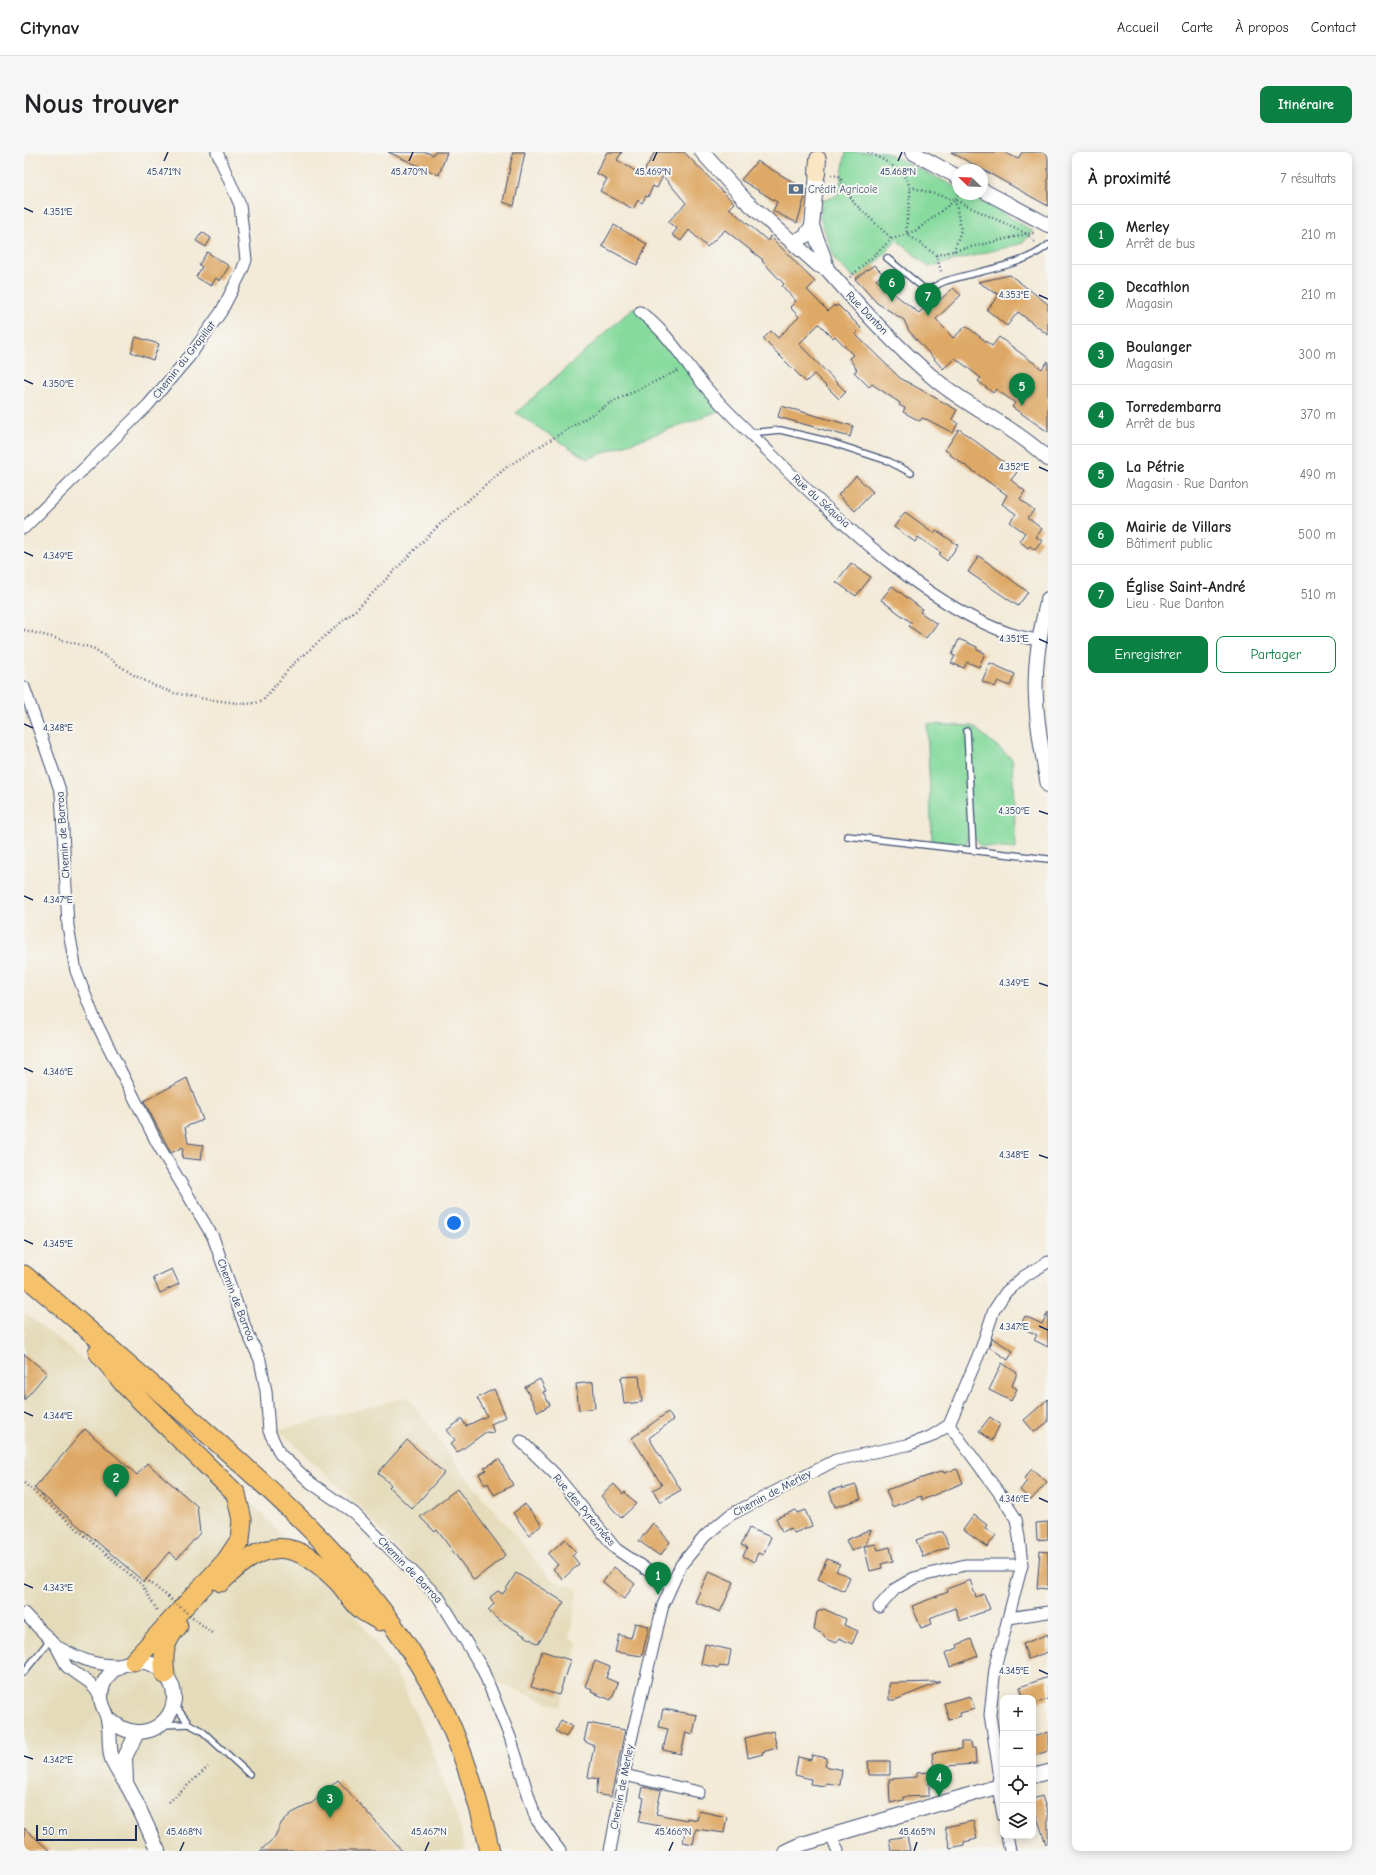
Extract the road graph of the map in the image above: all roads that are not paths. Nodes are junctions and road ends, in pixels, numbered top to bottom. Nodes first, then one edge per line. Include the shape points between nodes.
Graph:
1 (217, 152) edge
2 (702, 152) edge
3 (912, 152) edge
4 (818, 162) edge
5 (952, 174) edge
6 (988, 194) edge
7 (812, 226) junction
8 (1044, 229) edge
9 (794, 242) junction
10 (1048, 245) edge
11 (887, 258) dead end
12 (827, 269) junction
13 (640, 312) dead end
14 (750, 433) junction
15 (1048, 458) edge
16 (911, 473) dead end
17 (24, 528) edge
18 (1048, 599) edge
19 (1039, 640) junction
20 (24, 687) edge
21 (967, 731) dead end
22 (1048, 785) edge
23 (847, 836) dead end
24 (973, 849) junction
25 (1048, 859) edge
26 (1048, 1262) edge
27 (24, 1275) edge
28 (24, 1290) edge
29 (98, 1352) junction
30 (949, 1425) junction
31 (521, 1441) dead end
32 (299, 1518) junction
33 (1022, 1565) junction
34 (671, 1586) junction
35 (879, 1607) dead end
36 (1048, 1612) edge
37 (24, 1613) edge
38 (1009, 1618) junction
39 (380, 1621) junction
40 (53, 1643) junction
41 (127, 1663) junction
42 (24, 1672) edge
43 (165, 1674) junction
44 (101, 1697) junction
45 (173, 1703) junction
46 (108, 1718) junction
47 (189, 1724) junction
48 (160, 1725) junction
49 (137, 1733) junction
50 (1048, 1772) edge
51 (249, 1774) dead end
52 (624, 1775) junction
53 (1036, 1775) edge
54 (126, 1785) junction
55 (1000, 1786) edge
56 (699, 1792) dead end
57 (830, 1835) junction
58 (1008, 1839) edge
59 (158, 1851) edge
60 (481, 1851) edge
61 (490, 1851) edge
62 (502, 1851) edge
63 (560, 1851) edge
64 (610, 1851) edge
65 (786, 1851) edge
66 (838, 1851) edge
67 (1010, 1851) edge

1 - 17 street, Chemin du Grapillat via 240,205 246,260 221,312 148,406
2 - 9 street, Rue Danton via 745,200
3 - 5 street
4 - 7 street
6 - 8 street
7 - 9 street via 805,236
7 - 12 street
9 - 12 street, Rue Danton via 818,265
10 - 11 lane via 1042,251 1006,265 944,281 927,291
12 - 15 street, Rue Danton via 901,348 936,380
13 - 14 street, Rue du Séquoia via 653,322 708,390
14 - 16 lane via 780,430 827,441 888,461
14 - 19 street, Rue du Séquoia via 805,488 887,560 928,590 997,630 1020,638
18 - 19 street
19 - 22 street via 1036,698 1040,743
20 - 63 street, Chemin de Barroa via 61,793 68,926 76,971 95,1020 157,1143 213,1237 245,1327 260,1360 266,1391 269,1431 280,1454 311,1482 354,1513 439,1598 482,1668 510,1737 536,1819
21 - 24 lane
23 - 24 lane
24 - 25 lane
26 - 30 street via 1023,1276 1006,1292 994,1310 982,1349
27 - 32 highway via 257,1477
28 - 29 highway
29 - 39 highway via 262,1494 325,1556
29 - 41 highway via 124,1384 236,1494 242,1520 240,1540 226,1561
30 - 33 street via 1016,1519
30 - 34 street, Chemin de Merley via 930,1437 907,1445 836,1460 730,1515 705,1536 686,1559
31 - 34 street, Rue des Pyrennées via 554,1474 616,1549
32 - 61 highway via 342,1561 369,1593 395,1627 430,1684 459,1746 481,1809
32 - 62 highway via 328,1538 383,1599 430,1671 470,1754
33 - 35 street via 965,1565 914,1578 895,1589
33 - 38 street
34 - 52 street, Chemin de Merley via 663,1605
36 - 38 street
37 - 40 street
38 - 55 street via 995,1668 990,1715
39 - 43 highway via 362,1610 310,1557 282,1548 255,1553 232,1571 174,1630 164,1647
39 - 60 highway via 414,1674 444,1733 469,1794
40 - 41 street via 92,1663 105,1666
40 - 42 lane
40 - 44 street via 67,1667 90,1683
41 - 43 street via 151,1664
41 - 44 street via 106,1678
43 - 45 street via 171,1683
44 - 46 street
45 - 47 lane
45 - 48 street
46 - 49 street via 116,1726
46 - 54 street via 111,1758
47 - 48 lane
47 - 51 lane via 202,1731
48 - 49 street via 153,1730
49 - 54 street via 125,1757
50 - 53 street
52 - 56 street
52 - 64 street, Chemin de Merley
54 - 59 street
55 - 57 street
57 - 65 street
57 - 66 street
58 - 67 street

